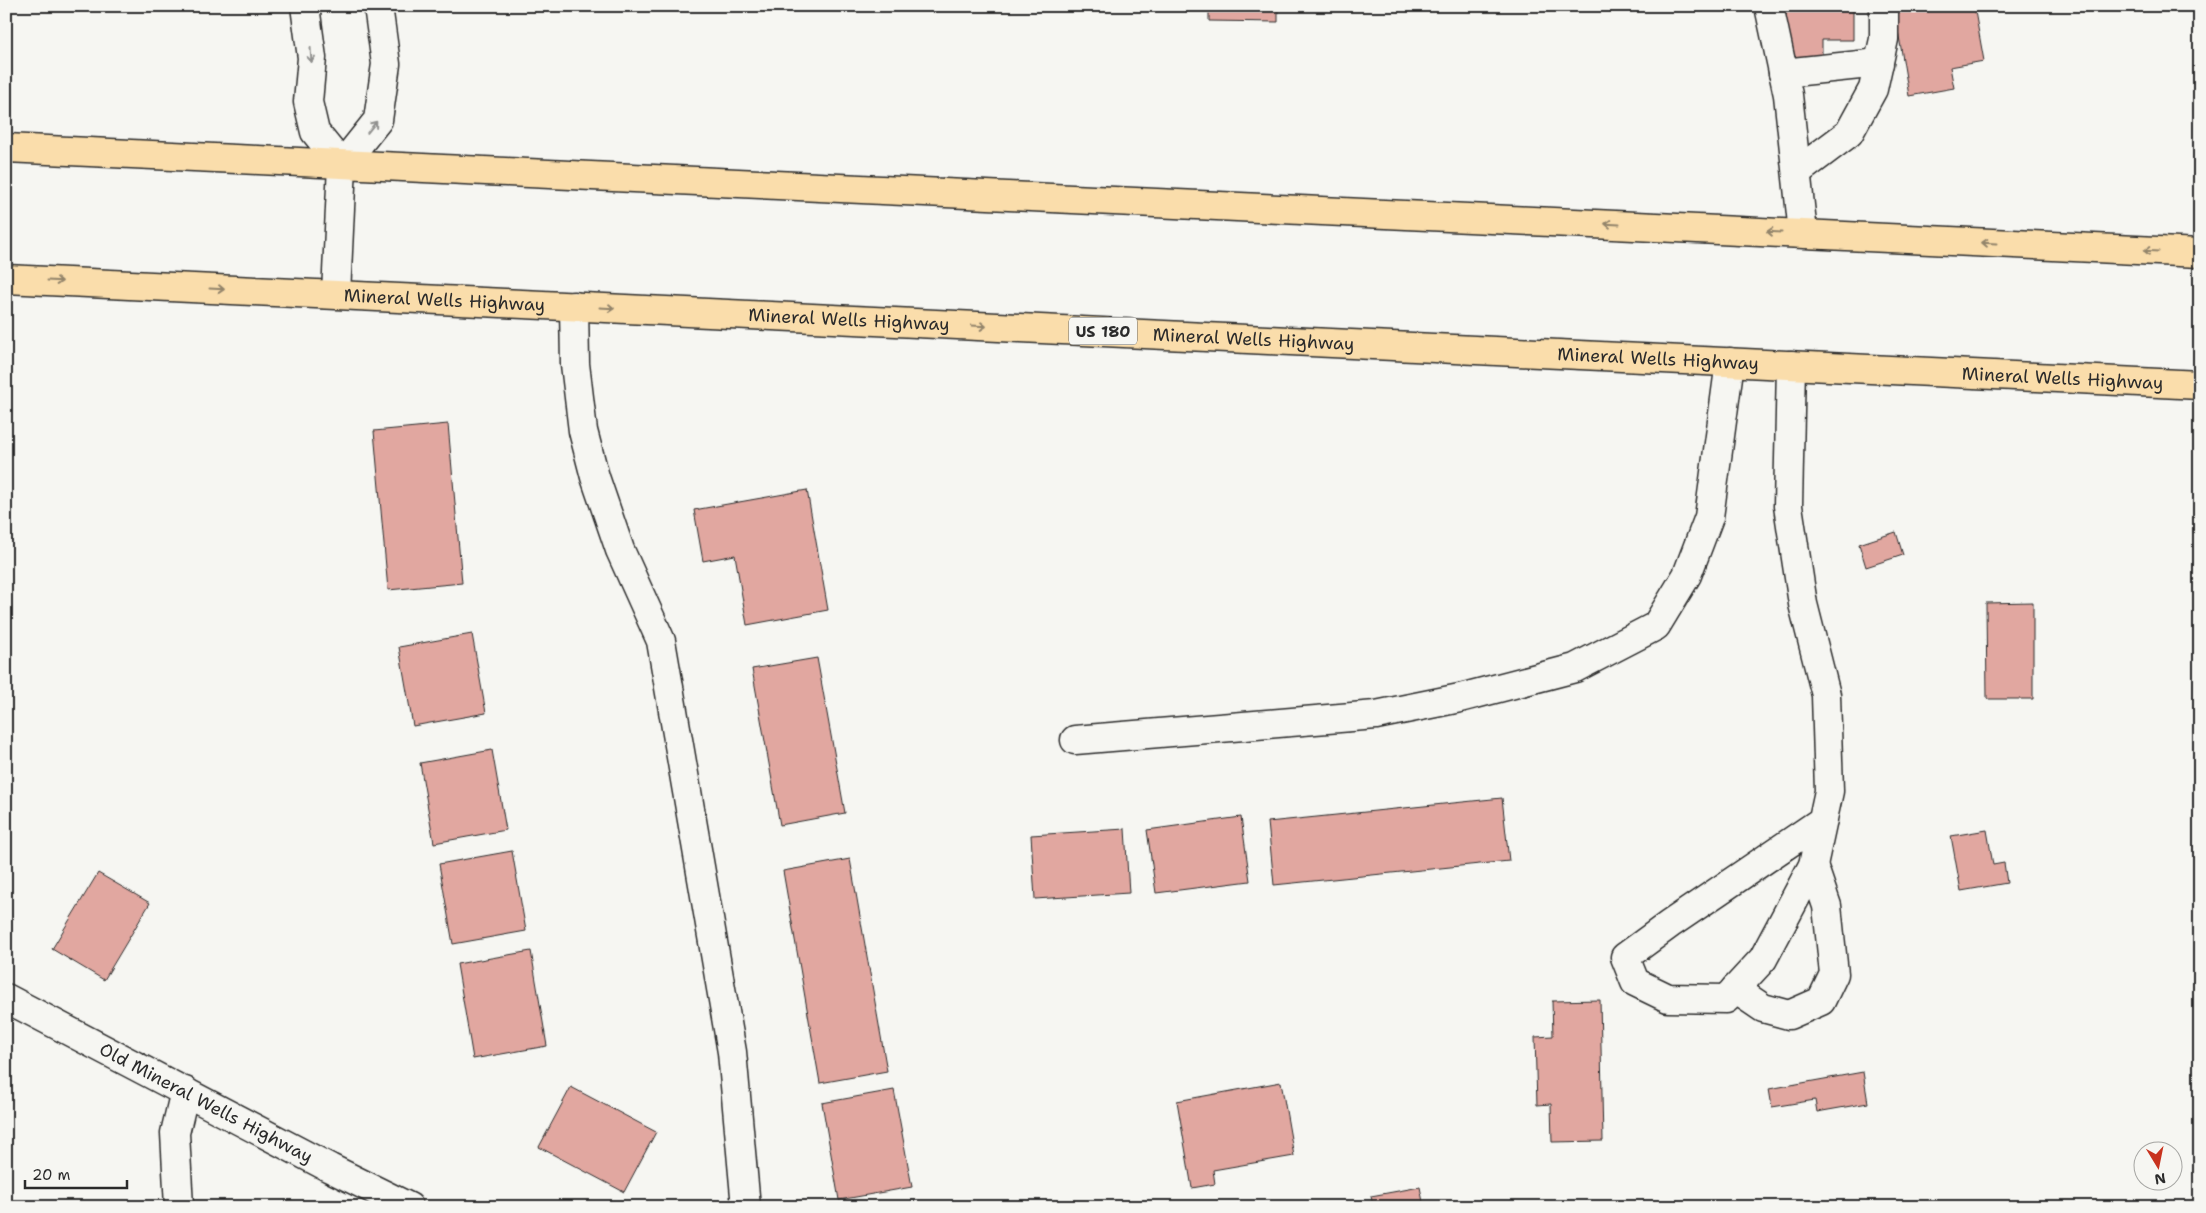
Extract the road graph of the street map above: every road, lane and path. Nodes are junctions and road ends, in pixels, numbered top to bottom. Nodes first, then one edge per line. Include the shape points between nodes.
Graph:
1 (305, 6) edge
2 (378, 6) edge
3 (1769, 6) edge
4 (1884, 6) edge
5 (1879, 63) junction
6 (1783, 73) junction
7 (6, 148) edge
8 (342, 165) junction
9 (1797, 172) junction
10 (1803, 234) junction
11 (2200, 253) edge
12 (6, 279) edge
13 (336, 294) junction
14 (574, 306) junction
15 (1730, 362) junction
16 (1791, 365) junction
17 (2200, 385) edge
18 (1075, 740) dead end
19 (1823, 820) junction
20 (1813, 865) junction
21 (1736, 989) junction
22 (6, 998) edge
23 (185, 1091) junction
24 (179, 1207) edge
25 (409, 1207) edge
26 (746, 1207) edge

1 -> 8 street via 312,58 308,102 315,132
8 -> 2 street via 378,120 386,64
3 - 6 street
4 - 5 street via 1884,39
5 - 6 street
5 - 9 street via 1874,89 1848,133
6 - 9 street
7 - 8 main road
10 -> 8 main road
8 - 13 street
9 - 10 street
11 -> 10 main road
12 -> 13 main road, Mineral Wells Highway / US 180
13 - 14 main road, Mineral Wells Highway / US 180
14 -> 15 main road, Mineral Wells Highway / US 180
14 - 26 street via 575,364 583,431 620,550 661,642 732,1052
15 - 16 main road, Mineral Wells Highway / US 180
15 - 18 street via 1709,517 1686,575 1656,626 1575,668 1376,716
16 - 17 main road, Mineral Wells Highway / US 180
16 - 19 street via 1788,506 1803,604 1826,695 1829,791
19 - 20 street
19 - 21 street via 1625,958 1636,982 1668,998 1726,999
20 - 21 street via 1762,959
20 - 21 street via 1827,906 1834,974 1821,1001 1789,1015 1763,1008
22 - 23 street, Old Mineral Wells Highway
23 - 24 street via 175,1133
23 - 25 street, Old Mineral Wells Highway

